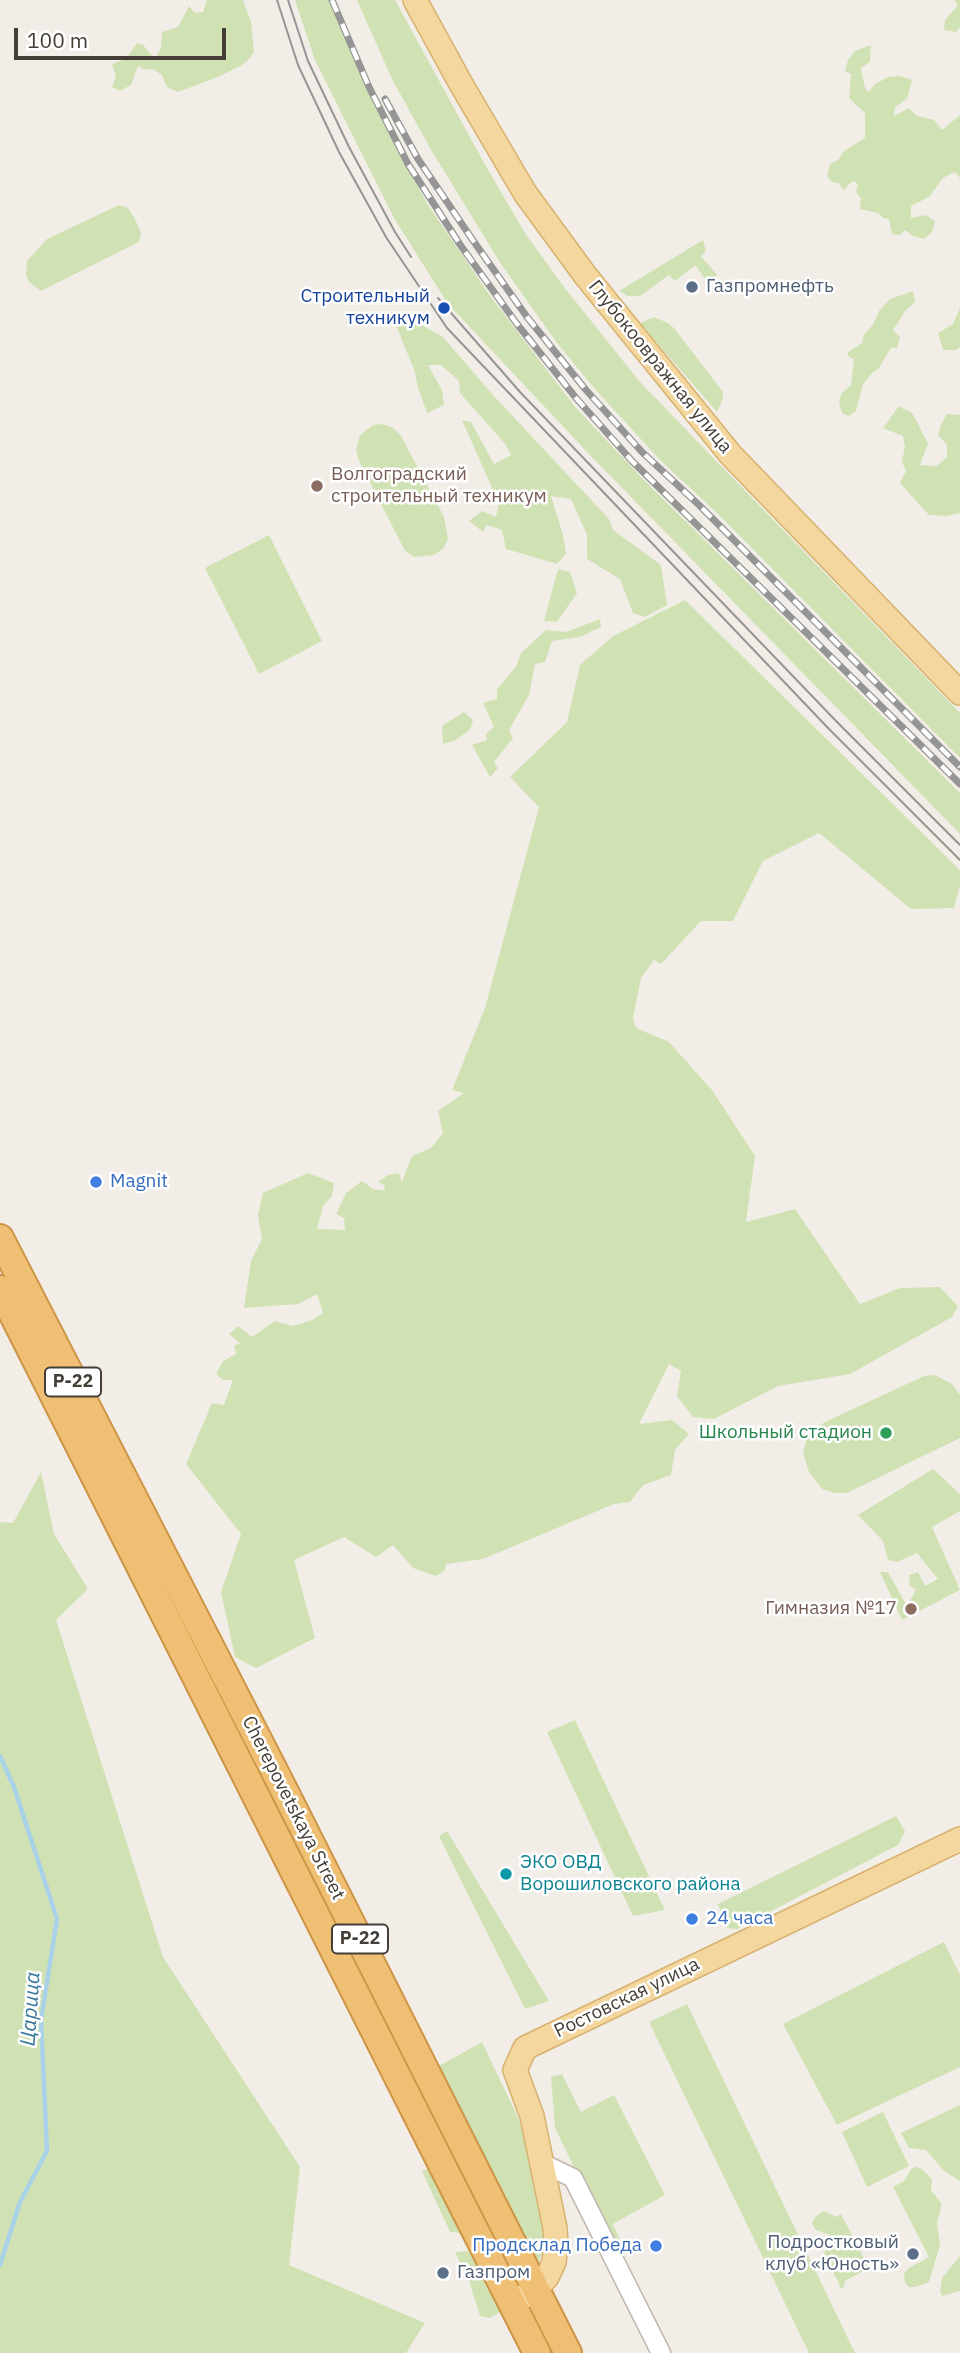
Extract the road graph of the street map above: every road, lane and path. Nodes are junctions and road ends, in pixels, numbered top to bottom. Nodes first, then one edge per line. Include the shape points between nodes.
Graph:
1 (415, 0) edge
2 (960, 693) edge
3 (0, 1238) edge
4 (0, 1289) edge
5 (135, 1531) junction
6 (960, 1839) edge
7 (542, 2163) junction
8 (536, 2289) junction
9 (511, 2303) junction
10 (537, 2353) edge
11 (568, 2353) edge
12 (661, 2353) edge

1 - 2 main road, Глубокоовражная улица via 525,193 593,285 730,454
3 - 5 highway, Р-22
4 - 5 highway, Р-22
5 - 8 highway, Cherepovetskaya Street / Р-22 via 278,1778
5 - 9 highway, Cherepovetskaya Street / Р-22
6 - 7 main road, Ростовская улица via 525,2048 514,2070 532,2116
7 - 8 main road, Ростовская улица via 556,2245 552,2268
7 - 12 street via 573,2178
8 - 9 main road
8 - 11 highway, Cherepovetskaya Street / Р-22
9 - 10 highway, Cherepovetskaya Street / Р-22

